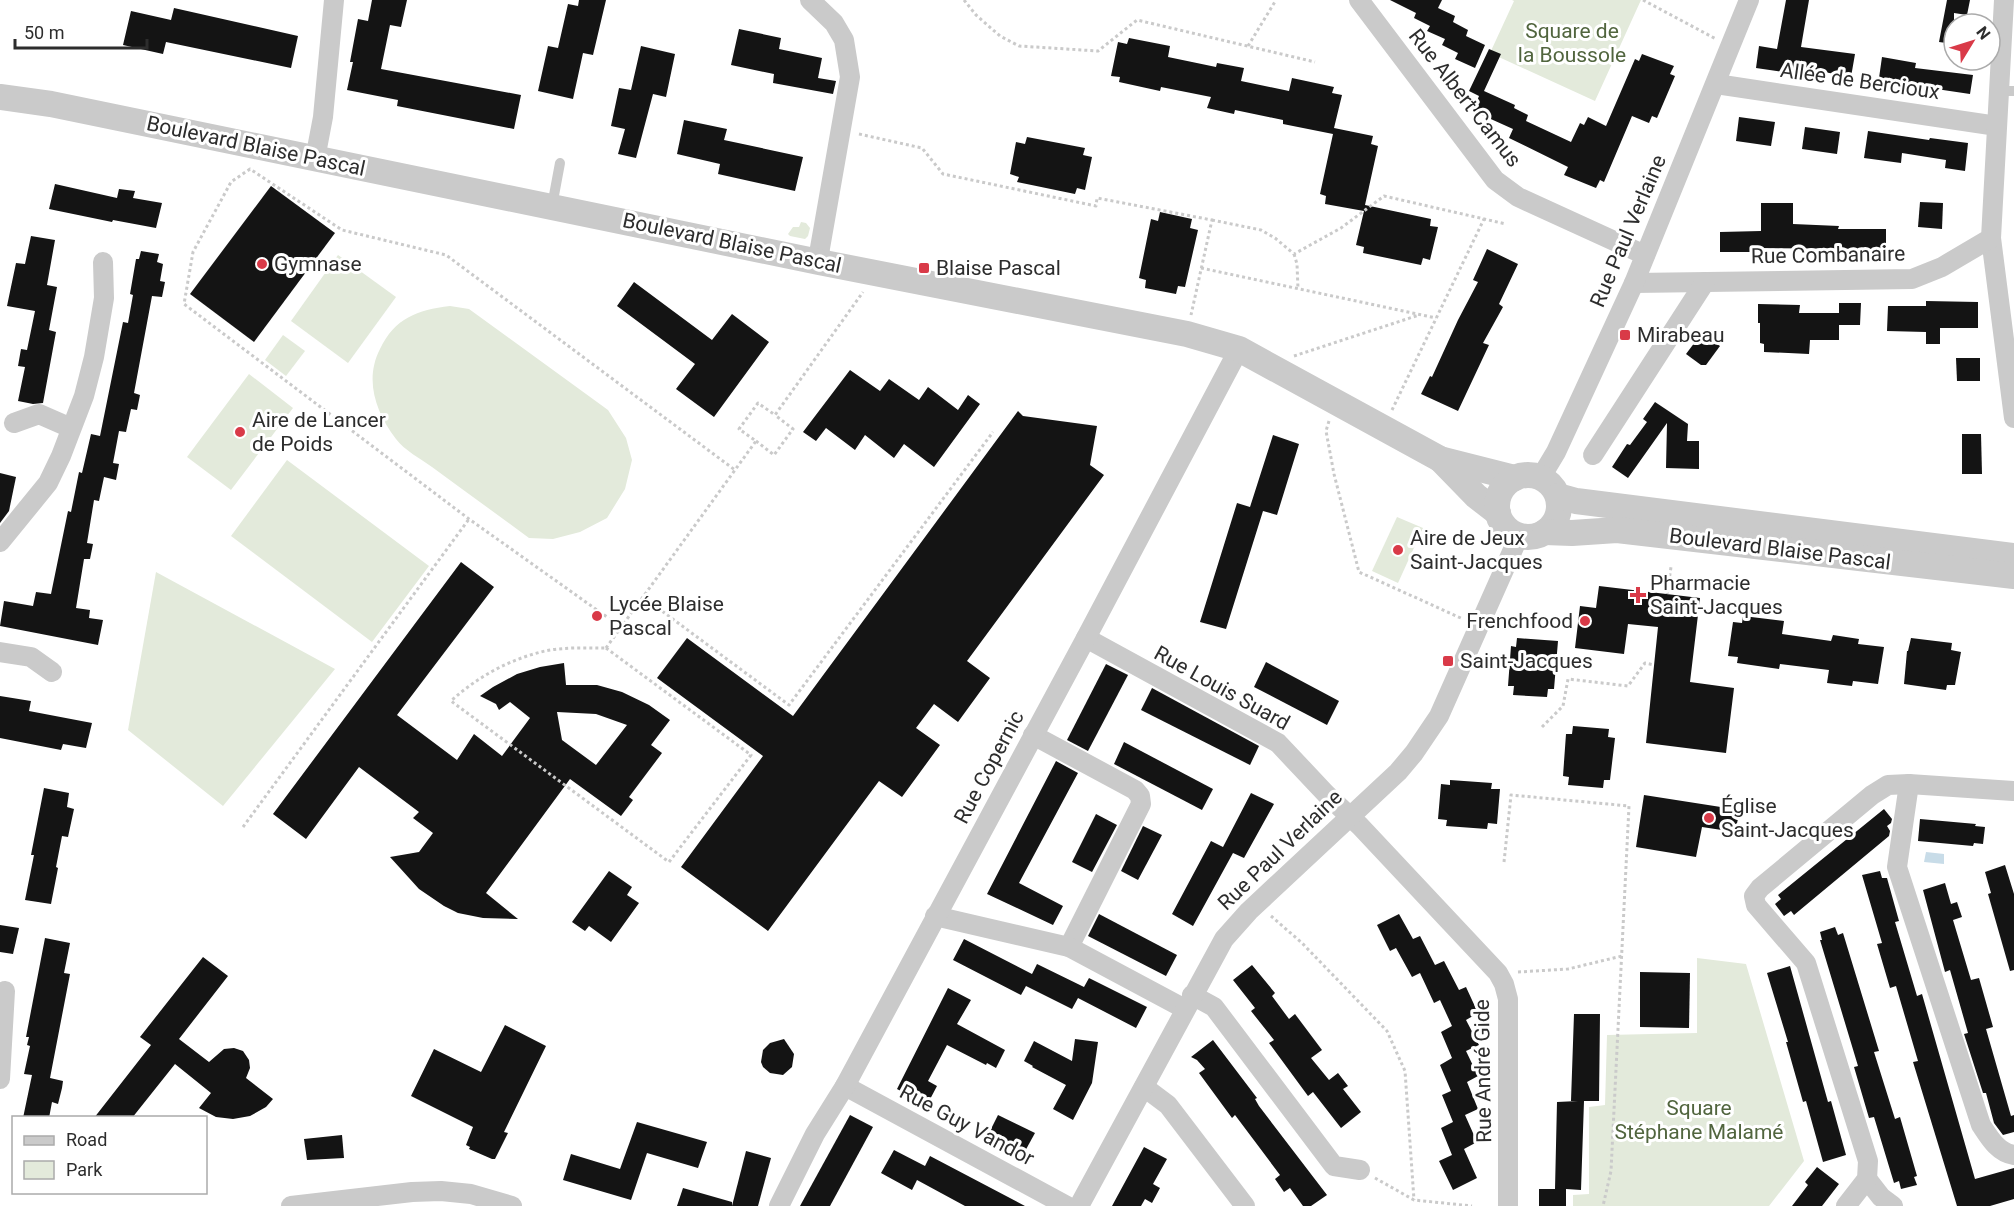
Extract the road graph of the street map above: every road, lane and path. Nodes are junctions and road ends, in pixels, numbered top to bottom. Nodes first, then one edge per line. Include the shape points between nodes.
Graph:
1 (334, 0) edge
2 (810, 0) edge
3 (964, 0) edge
4 (1276, 0) edge
5 (1359, 0) edge
6 (1643, 0) edge
7 (1749, 0) edge
8 (2004, 0) edge
9 (1248, 46) junction
10 (1731, 48) junction
11 (1315, 62) dead end
12 (1716, 84) junction
13 (2006, 91) edge
14 (0, 97) edge
15 (1997, 126) junction
16 (841, 130) junction
17 (315, 159) junction
18 (560, 163) dead end
19 (552, 206) junction
20 (1484, 219) junction
21 (1212, 220) junction
22 (1506, 224) dead end
23 (1991, 238) junction
24 (1294, 254) junction
25 (1645, 255) junction
26 (103, 262) dead end
27 (819, 262) junction
28 (1201, 268) junction
29 (877, 273) junction
30 (1705, 282) junction
31 (1634, 283) junction
32 (1298, 289) junction
33 (1421, 315) junction
34 (1436, 318) junction
35 (1187, 334) junction
36 (1239, 349) junction
37 (1267, 365) junction
38 (1335, 402) junction
39 (775, 415) junction
40 (2014, 418) edge
41 (14, 423) dead end
42 (71, 428) junction
43 (1383, 428) junction
44 (993, 432) dead end
45 (756, 441) junction
46 (1593, 455) dead end
47 (1440, 459) junction
48 (735, 471) junction
49 (1541, 477) junction
50 (1515, 478) junction
51 (1558, 496) junction
52 (1498, 513) junction
53 (469, 519) junction
54 (1545, 532) junction
55 (1519, 536) junction
56 (0, 542) edge
57 (2014, 556) edge
58 (1671, 567) dead end
59 (2014, 576) edge
60 (1667, 594) dead end
61 (643, 597) junction
62 (1479, 626) junction
63 (621, 627) junction
64 (1086, 638) junction
65 (606, 648) junction
66 (0, 652) edge
67 (1654, 664) dead end
68 (52, 672) dead end
69 (1542, 727) dead end
70 (1033, 735) junction
71 (1909, 784) junction
72 (2014, 788) edge
73 (1350, 817) junction
74 (243, 827) dead end
75 (1504, 861) dead end
76 (1257, 904) junction
77 (936, 916) junction
78 (1069, 947) junction
79 (1622, 956) junction
80 (1498, 973) junction
81 (5, 991) dead end
82 (1189, 1002) junction
83 (0, 1060) edge
84 (0, 1079) edge
85 (845, 1086) junction
86 (1144, 1086) junction
87 (2014, 1155) edge
88 (1360, 1170) joint
89 (1867, 1179) junction
90 (1414, 1200) junction
91 (298, 1206) edge
92 (512, 1206) edge
93 (779, 1206) edge
94 (1067, 1206) edge
95 (1079, 1206) edge
96 (1245, 1206) edge
97 (1472, 1206) edge
98 (1508, 1206) edge
99 (1603, 1206) edge
100 (1846, 1206) edge
101 (1893, 1206) edge

1 - 17 street
2 - 16 street via 834,23 844,40 850,77
3 - 9 path via 1000,36 1019,46 1098,51 1137,20
4 - 9 path
5 - 25 street, Rue Albert Camus via 1495,180 1518,197
6 - 10 path
7 - 10 street, Rue Paul Verlaine
8 - 13 street
9 - 11 path
10 - 12 street, Rue Paul Verlaine
12 - 15 street, Allée de Bercioux
12 - 25 street, Rue Paul Verlaine
13 - 15 street
14 - 17 street, Boulevard Blaise Pascal
15 - 23 street
16 - 21 path via 922,148 943,174 1096,206 1097,198
16 - 27 street
17 - 19 street, Boulevard Blaise Pascal
18 - 19 lane
19 - 27 street, Boulevard Blaise Pascal
20 - 22 path
20 - 24 path via 1384,196 1341,228
20 - 34 path
21 - 24 path via 1261,230
21 - 28 path
23 - 30 street, Rue Combanaire via 1942,267 1912,279
23 - 40 street
24 - 32 path
25 - 31 street, Rue Paul Verlaine
26 - 42 street via 104,298 94,357
27 - 29 street, Boulevard Blaise Pascal
28 - 32 path
28 - 35 path
29 - 35 street, Boulevard Blaise Pascal
29 - 39 path
30 - 31 street, Rue Combanaire
30 - 46 street
31 - 49 street, Rue Paul Verlaine
32 - 33 path
33 - 34 path
33 - 37 path
34 - 43 path
35 - 36 street, Boulevard Blaise Pascal
36 - 37 street, Boulevard Blaise Pascal
36 - 64 street, Rue Copernic
37 - 38 street, Boulevard Blaise Pascal
38 - 43 street, Boulevard Blaise Pascal
38 - 62 path via 1326,431 1359,572
39 - 45 path via 758,403 739,429
39 - 45 path via 793,429 774,455
41 - 42 street via 39,414
42 - 56 street via 48,483
43 - 47 street, Boulevard Blaise Pascal
44 - 61 path via 789,705
45 - 48 path
47 - 50 street, Boulevard Blaise Pascal
47 - 52 street, Boulevard Blaise Pascal
48 - 53 path via 446,255 342,230 250,169 231,182 193,252 184,304
48 - 61 path
49 - 50 street, Boulevard Blaise Pascal
49 - 51 street
50 - 52 street via 1501,489
51 - 54 street via 1559,514
51 - 57 street, Boulevard Blaise Pascal via 1699,518
52 - 55 street, Boulevard Blaise Pascal via 1508,530
53 - 63 path
53 - 74 path
54 - 55 street, Boulevard Blaise Pascal via 1533,537
54 - 59 street, Boulevard Blaise Pascal via 1617,530
55 - 62 street, Rue Paul Verlaine
58 - 60 path
61 - 63 path
62 - 73 street, Rue Paul Verlaine via 1439,716 1398,772
63 - 65 path
64 - 70 street, Rue Copernic
64 - 73 street, Rue Louis Suard via 1278,743
65 - 65 path via 546,651 527,656 481,677 451,701 669,862 751,755
66 - 68 street via 31,657
67 - 69 path via 1645,663 1628,686 1568,679 1563,706
70 - 77 street, Rue Copernic
70 - 78 street via 1140,796 1141,804
71 - 72 street
71 - 87 street via 1897,867 1981,1125 1995,1146
71 - 89 street via 1888,785 1872,795 1755,896 1756,905 1806,963 1868,1161
73 - 76 street, Rue Paul Verlaine
73 - 80 street, Rue André Gide
75 - 79 path via 1511,795 1629,806
76 - 82 street, Rue Paul Verlaine via 1224,939
76 - 90 path via 1302,943 1387,1031 1405,1071
77 - 78 street
77 - 85 street, Rue Copernic
78 - 82 street
79 - 80 path via 1568,969
79 - 99 path via 1611,1171
80 - 98 street, Rue André Gide via 1508,999
81 - 83 street
82 - 86 street, Rue Paul Verlaine
82 - 88 street via 1214,1007 1334,1166
83 - 84 street
85 - 93 street, Rue Copernic via 815,1134
85 - 94 street, Rue Guy Vandor
86 - 95 street, Rue Paul Verlaine
86 - 96 street via 1168,1105
88 - 90 path
89 - 100 street
89 - 101 street
90 - 97 path
91 - 92 street via 441,1191 471,1194

